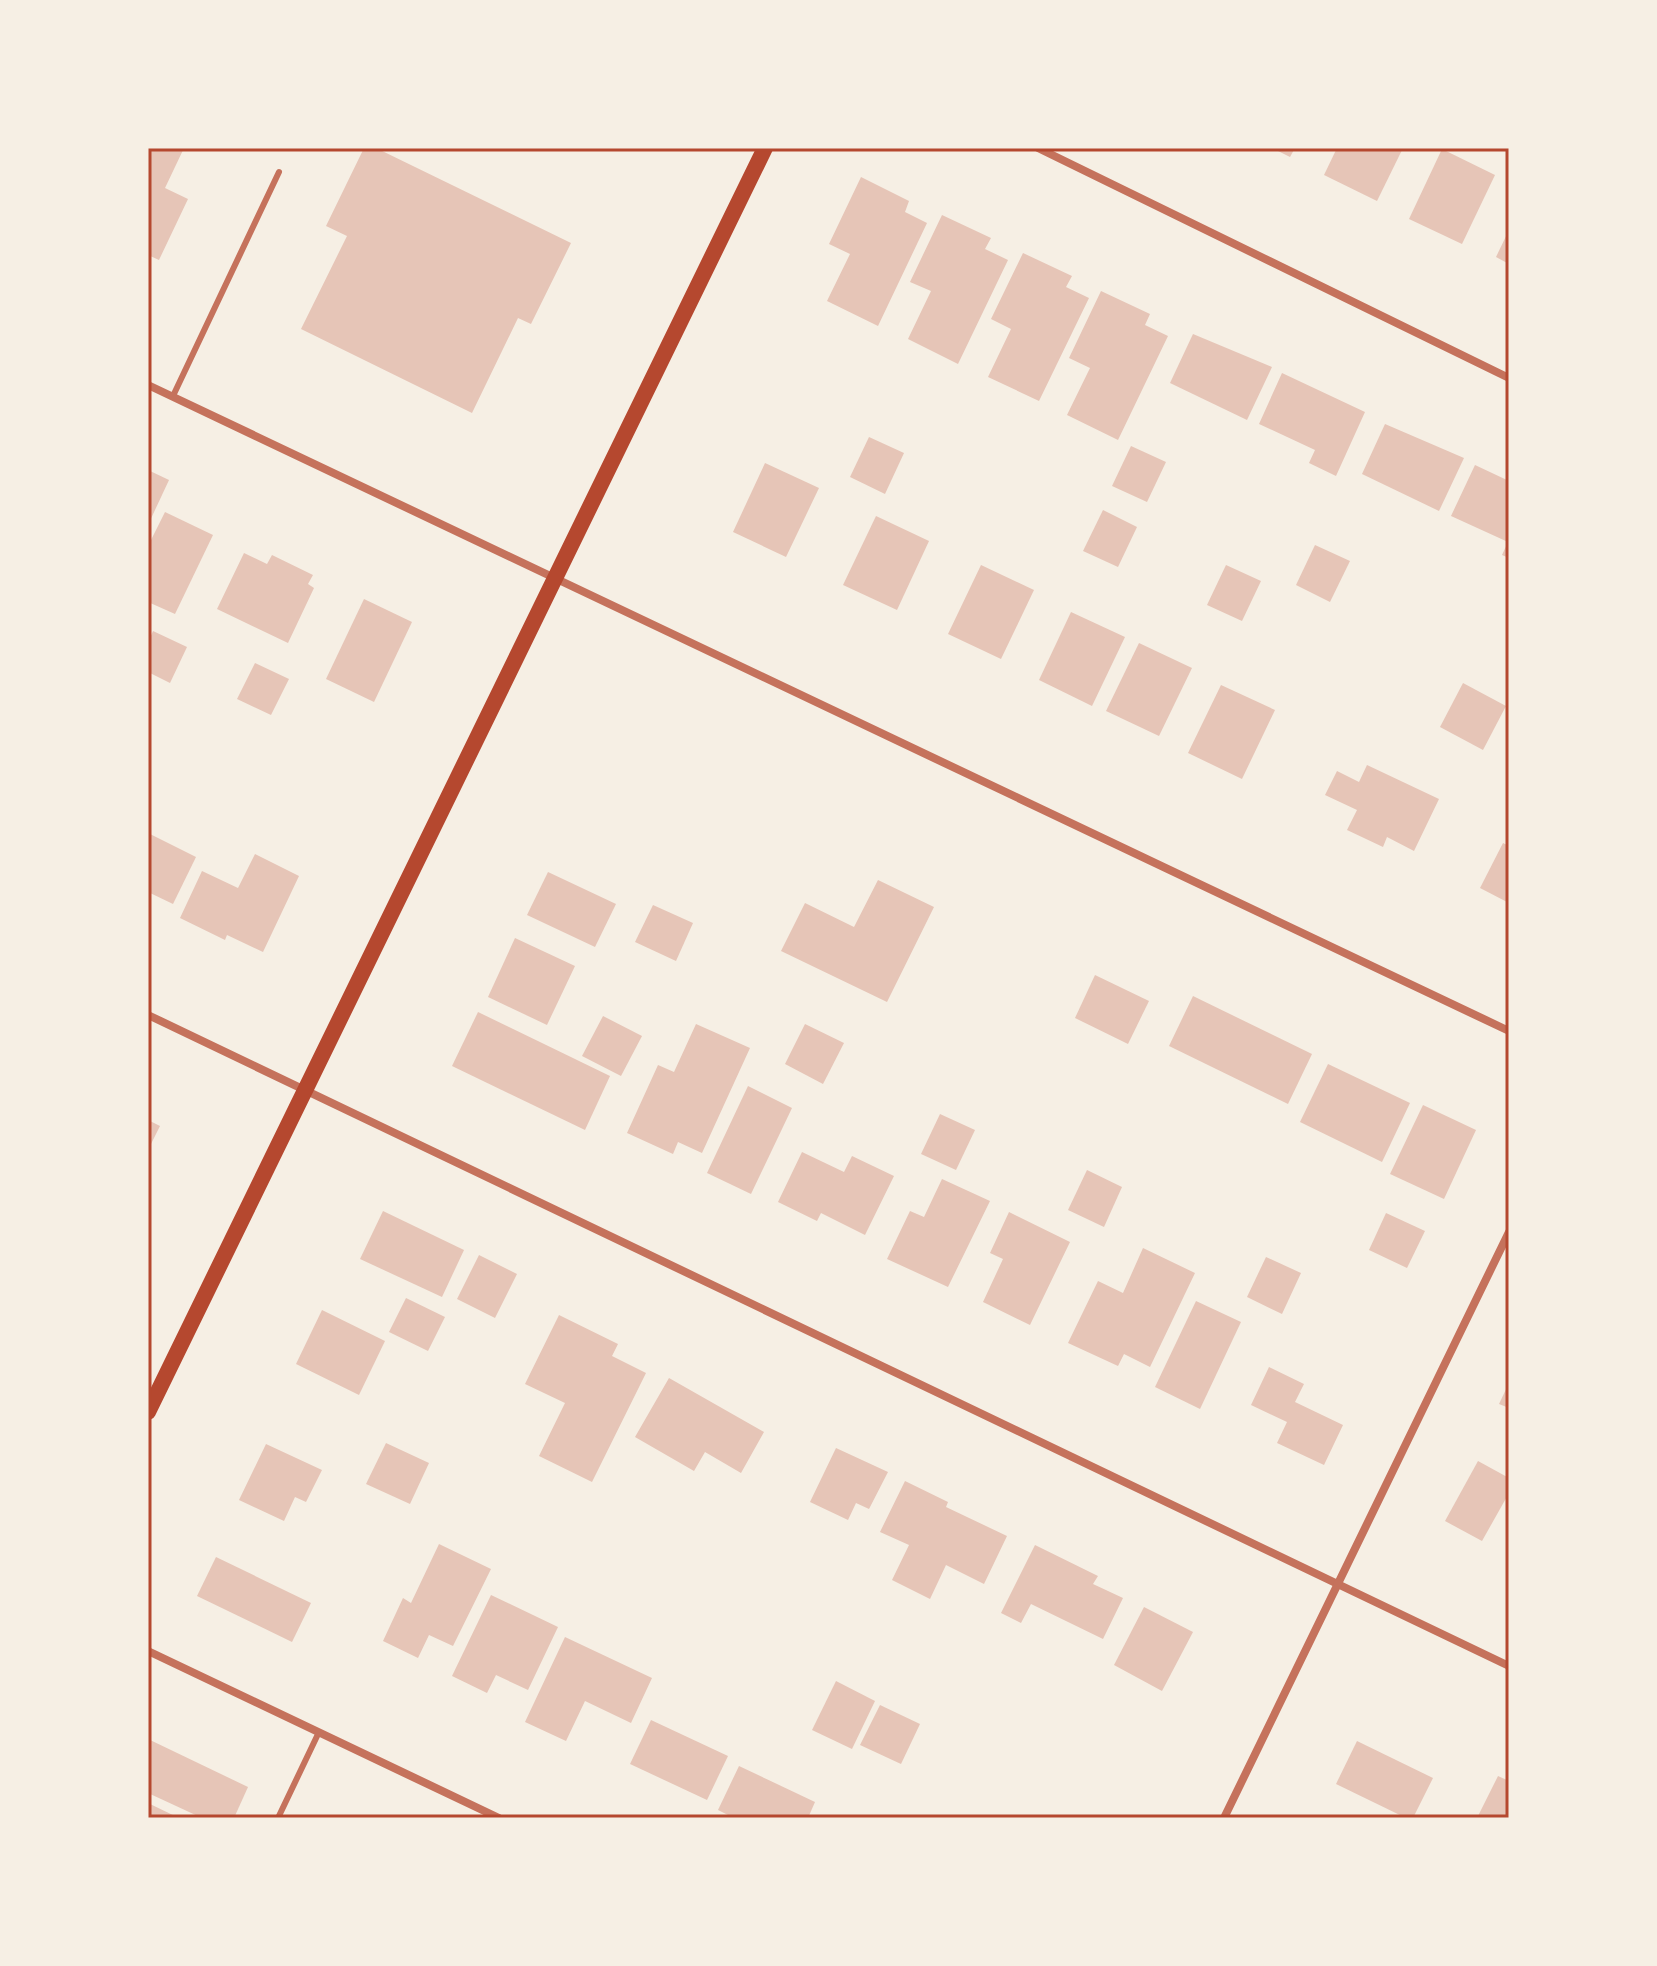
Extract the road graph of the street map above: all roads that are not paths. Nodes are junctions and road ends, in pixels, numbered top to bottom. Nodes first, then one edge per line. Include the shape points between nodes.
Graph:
1 (765, 148) edge
2 (1038, 148) edge
3 (279, 172) dead end
4 (1509, 378) edge
5 (148, 385) edge
6 (173, 396) junction
7 (555, 578) junction
8 (148, 1015) edge
9 (1509, 1031) edge
10 (305, 1090) junction
11 (1509, 1232) edge
12 (148, 1412) edge
13 (1339, 1585) junction
14 (148, 1651) edge
15 (1509, 1666) edge
16 (319, 1732) junction
17 (278, 1818) edge
18 (499, 1818) edge
19 (1224, 1818) edge

1 - 7 main road
2 - 4 street
3 - 6 lane
5 - 6 street
6 - 7 street
7 - 9 street
7 - 10 main road
8 - 10 street
10 - 12 main road
10 - 13 street
11 - 13 street
13 - 15 street
13 - 19 street
14 - 16 street
16 - 17 lane
16 - 18 street

